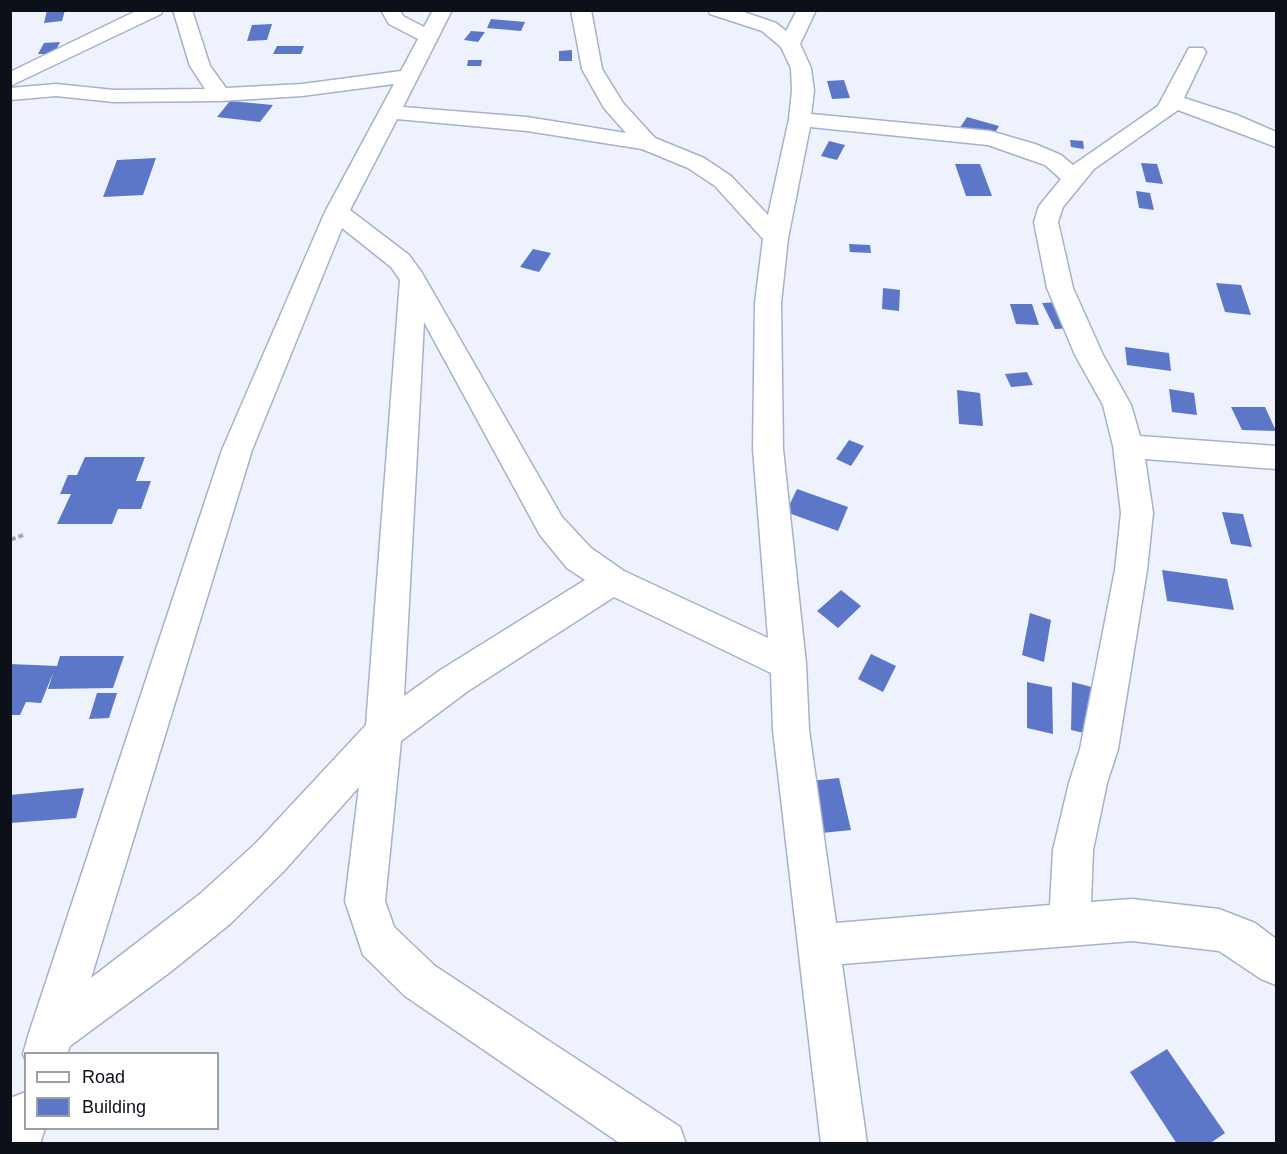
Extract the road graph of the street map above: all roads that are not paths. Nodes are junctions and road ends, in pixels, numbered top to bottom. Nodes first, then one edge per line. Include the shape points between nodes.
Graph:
1 (154, 10) edge
2 (182, 10) edge
3 (390, 10) edge
4 (581, 10) edge
5 (717, 10) edge
6 (807, 10) edge
7 (436, 24) edge
8 (790, 44) junction
9 (1196, 52) dead end
10 (408, 76) junction
11 (10, 80) edge
12 (10, 94) edge
13 (220, 95) junction
14 (1170, 101) junction
15 (389, 112) junction
16 (800, 119) junction
17 (1254, 130) junction
18 (1276, 133) edge
19 (1276, 140) edge
20 (647, 143) junction
21 (1075, 178) junction
22 (337, 212) junction
23 (776, 238) junction
24 (413, 279) junction
25 (1128, 446) junction
26 (1276, 458) edge
27 (612, 581) junction
28 (788, 664) junction
29 (384, 732) junction
30 (1070, 923) junction
31 (819, 948) junction
32 (1276, 964) edge
33 (48, 1043) edge
34 (24, 1121) edge
35 (16, 1143) edge
36 (663, 1143) edge
37 (844, 1143) edge

1 - 11 street
2 - 13 street via 200,66
3 - 7 street via 396,20
4 - 20 street via 592,69 600,86
5 - 8 street via 769,27
6 - 8 street
7 - 10 street
8 - 16 street via 801,68
9 - 14 street
10 - 13 street via 302,90
10 - 15 street
12 - 13 street via 56,90 114,96
14 - 17 street
14 - 21 street via 1167,110 1086,164
15 - 20 street via 527,124
15 - 22 street
16 - 21 street via 990,138 1053,160
16 - 23 street
17 - 18 street
17 - 19 street
20 - 23 street via 696,163 723,181
21 - 25 street via 1051,206 1046,222 1052,253 1065,299 1089,355 1117,405
22 - 24 street via 400,261
22 - 33 street via 237,450
23 - 28 street via 768,303 768,449
24 - 27 street via 551,526 579,558
24 - 29 street
25 - 26 street
25 - 30 street via 1137,513 1131,570 1100,748 1073,850
27 - 28 street
27 - 29 street via 455,680
28 - 31 street via 791,730
29 - 33 street via 269,858 215,909
29 - 36 street via 365,901 378,940 420,981
30 - 31 street via 853,941
30 - 32 street via 1132,921 1211,928 1240,938
31 - 37 street
34 - 35 street

